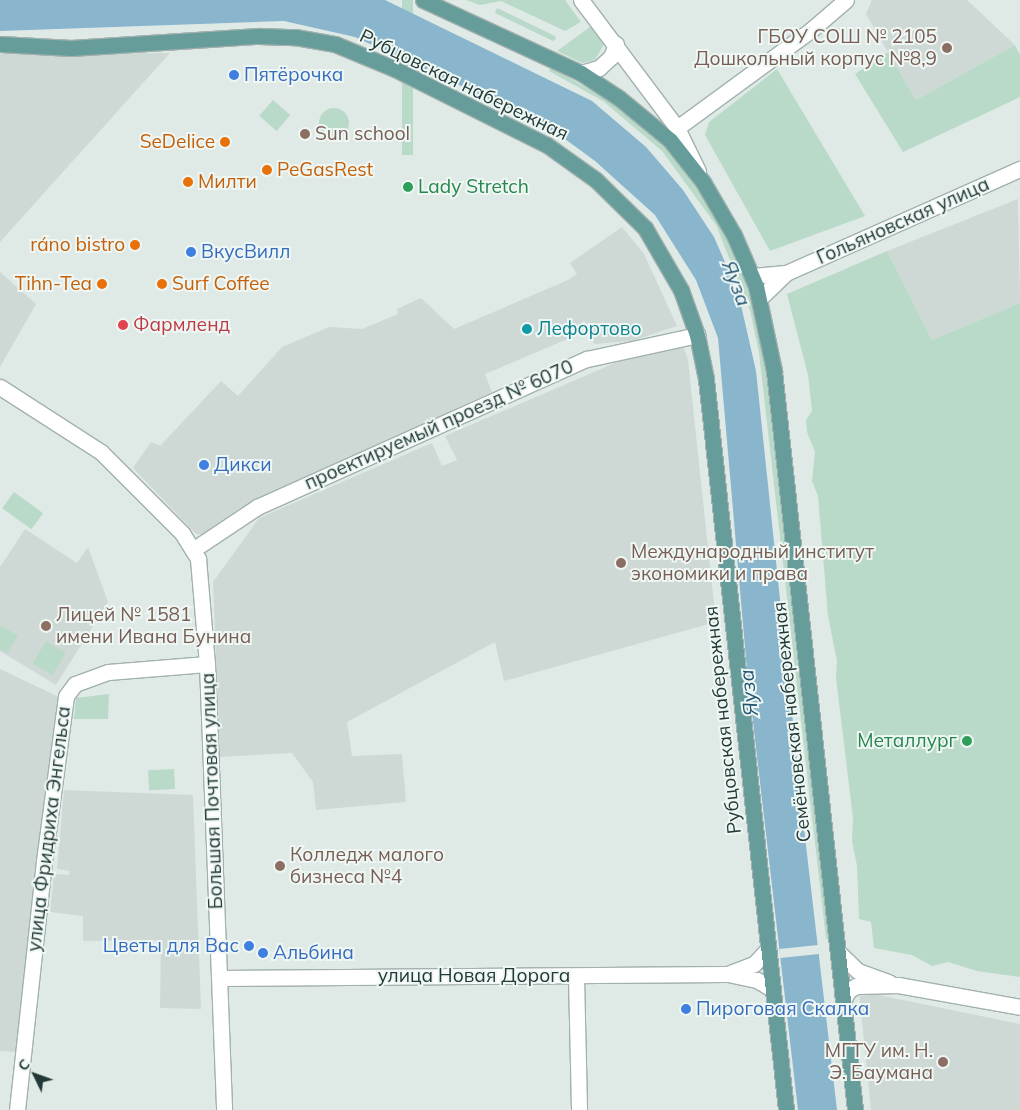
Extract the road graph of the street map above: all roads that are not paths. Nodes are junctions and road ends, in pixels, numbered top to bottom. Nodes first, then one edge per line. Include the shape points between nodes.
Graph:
1 (423, 0) edge
2 (581, 0) edge
3 (846, 0) edge
4 (0, 44) edge
5 (616, 44) junction
6 (581, 73) junction
7 (677, 128) junction
8 (1020, 168) edge
9 (703, 182) junction
10 (786, 273) junction
11 (752, 276) junction
12 (760, 298) junction
13 (697, 335) junction
14 (0, 387) edge
15 (194, 549) junction
16 (207, 664) junction
17 (768, 949) junction
18 (838, 952) junction
19 (728, 974) junction
20 (576, 976) junction
21 (220, 978) junction
22 (898, 985) junction
23 (772, 989) junction
24 (843, 1001) junction
25 (1020, 1006) edge
26 (17, 1110) edge
27 (224, 1110) edge
28 (579, 1110) edge
29 (786, 1110) edge
30 (856, 1110) edge

1 - 6 main road, Семёновская набережная
2 - 5 street
3 - 7 street via 811,30
4 - 13 main road, Рубцовская набережная via 71,48 259,36 295,37 335,44 366,55 547,145 602,185 645,228 666,259
5 - 6 street via 611,57 599,68
5 - 7 street
6 - 9 main road, Семёновская набережная via 619,98 670,140
7 - 9 street
8 - 10 street, Гольяновская улица
9 - 11 main road, Семёновская набережная via 734,235
10 - 11 street, Гольяновская улица
10 - 12 street, Гольяновская улица
11 - 12 main road, Семёновская набережная
12 - 18 main road, Семёновская набережная via 774,371
13 - 15 street, проектируемый проезд № 6070 via 587,359 257,507
13 - 17 main road, Рубцовская набережная via 706,379
14 - 15 street, Большая Почтовая улица via 101,452 169,519
15 - 16 street, Большая Почтовая улица via 202,583
16 - 21 street, Большая Почтовая улица
16 - 26 street, улица Фридриха Энгельса via 108,672 75,684 66,696
17 - 19 street, улица Новая Дорога via 754,964
17 - 23 main road, Рубцовская набережная
18 - 22 street via 858,971
18 - 24 main road, Семёновская набережная
19 - 20 street, улица Новая Дорога
19 - 23 street, улица Новая Дорога via 757,980
20 - 21 street, улица Новая Дорога
20 - 28 street
21 - 27 street, Большая Почтовая улица
22 - 24 street via 856,986
22 - 25 street
23 - 29 main road, Рубцовская набережная
24 - 30 main road, Семёновская набережная

